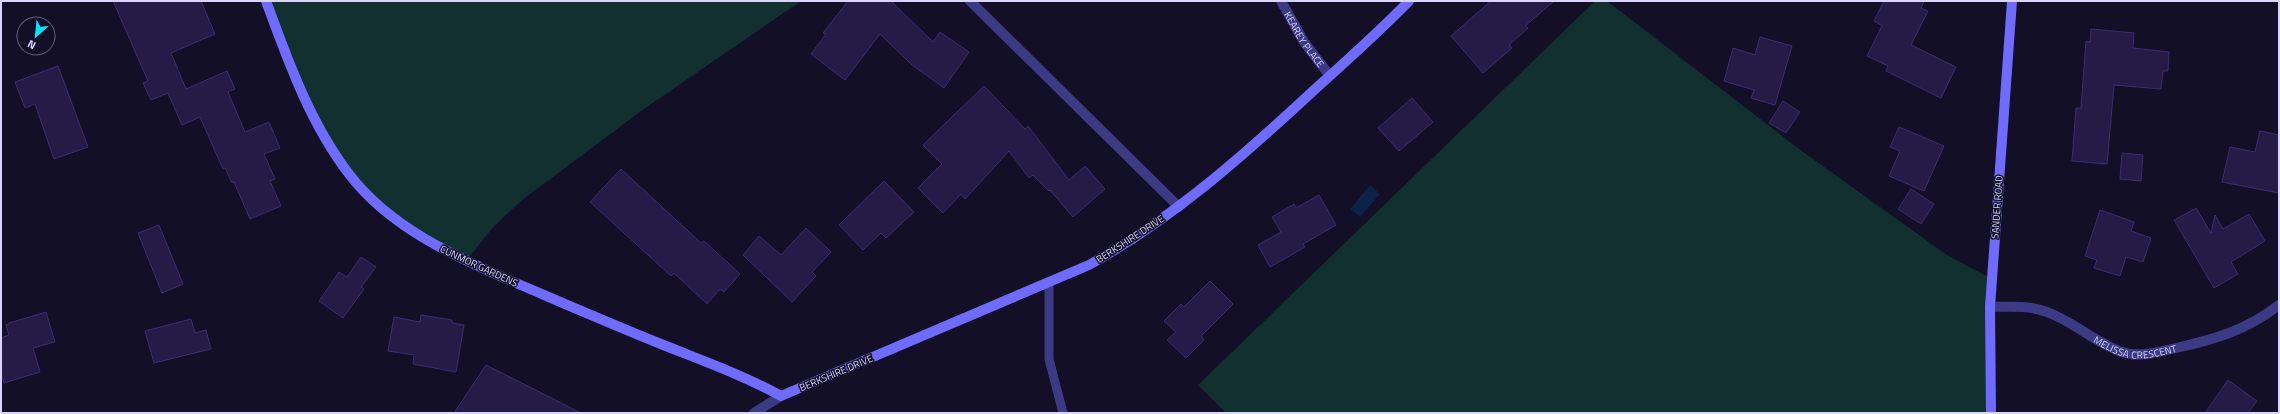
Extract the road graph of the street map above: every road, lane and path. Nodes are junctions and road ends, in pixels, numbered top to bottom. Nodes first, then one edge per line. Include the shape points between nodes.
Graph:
1 (266, 1) edge
2 (970, 1) edge
3 (1281, 1) edge
4 (1409, 1) edge
5 (2012, 1) edge
6 (1330, 76) junction
7 (1179, 207) junction
8 (1049, 282) junction
9 (2279, 305) edge
10 (1990, 307) junction
11 (782, 396) junction
12 (754, 413) edge
13 (1063, 413) edge
14 (1991, 413) edge

1 - 11 street, CUNMOR GARDENS via 311,112 331,147 371,198 397,219 428,241 467,262 603,320 718,365
2 - 7 street
3 - 6 street, KEAREY PLACE via 1304,42
4 - 6 street, BERKSHIRE DRIVE via 1374,37
5 - 10 street, SANDER ROAD
6 - 7 street, BERKSHIRE DRIVE via 1256,144
7 - 8 street, BERKSHIRE DRIVE via 1113,251
8 - 11 street, BERKSHIRE DRIVE
8 - 13 lane via 1049,359
9 - 10 street, MELISSA CRESCENT via 2264,316 2218,338 2155,353 2139,354 2123,353 2045,311 2022,306
10 - 14 street, SANDER ROAD
11 - 12 street, BERKSHIRE DRIVE

